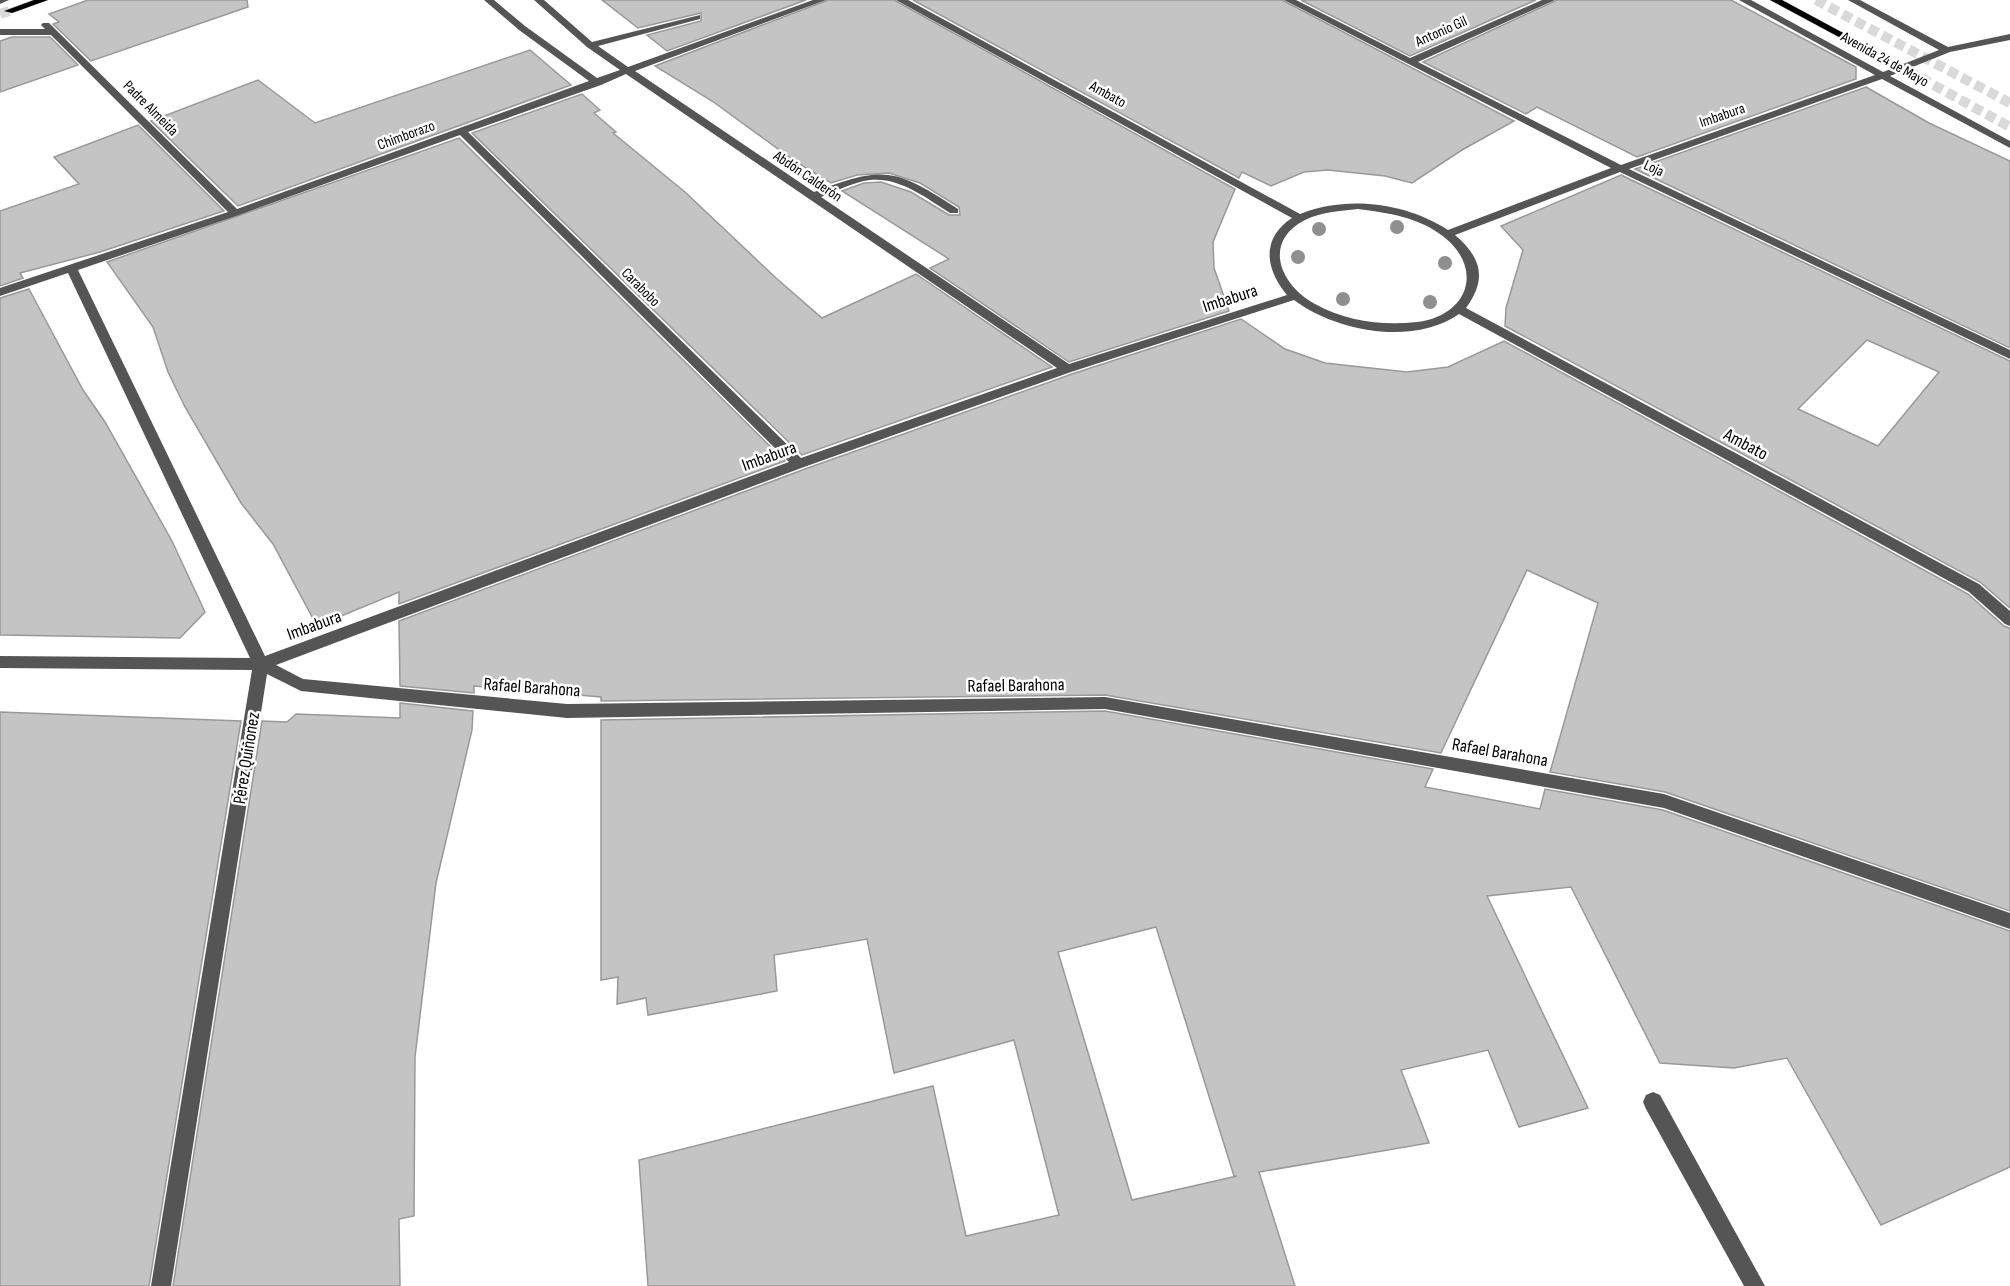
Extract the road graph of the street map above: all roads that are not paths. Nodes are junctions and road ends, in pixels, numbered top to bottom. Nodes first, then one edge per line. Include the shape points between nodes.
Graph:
1 (43, 0) edge
2 (489, 0) edge
3 (538, 0) edge
4 (821, 0) edge
5 (901, 0) edge
6 (1289, 0) edge
7 (1550, 0) edge
8 (1744, 0) edge
9 (1775, 0) edge
10 (1853, 0) edge
11 (9, 11) tunnel mouth
12 (697, 17) dead end
13 (0, 32) edge
14 (2010, 38) edge
15 (590, 45) junction
16 (1868, 49) tunnel mouth
17 (1947, 50) junction
18 (1411, 61) junction
19 (628, 71) junction
20 (1884, 81) junction
21 (598, 83) junction
22 (462, 131) junction
23 (2010, 145) edge
24 (2010, 151) edge
25 (1621, 169) junction
26 (812, 197) junction
27 (954, 211) dead end
28 (236, 213) junction
29 (1300, 218) junction
30 (1448, 234) junction
31 (71, 268) junction
32 (0, 292) edge
33 (1295, 296) junction
34 (1459, 309) junction
35 (2010, 354) edge
36 (1067, 369) junction
37 (799, 464) junction
38 (2010, 620) edge
39 (0, 662) edge
40 (261, 664) junction
41 (2010, 921) edge
42 (1653, 1102) dead end
43 (161, 1286) edge
44 (1755, 1286) edge

1 - 11 main road
2 - 21 street
3 - 15 street, Abdón Calderón
4 - 19 street, Chimborazo
5 - 29 street, Ambato
6 - 18 street, Loja
7 - 18 street, Antonio Gil
8 - 20 street, Avenida 24 de Mayo
9 - 16 main road, Avenida 24 de Mayo
10 - 17 street
12 - 15 street
13 - 28 street, Padre Almeida via 49,28
14 - 17 street, Imbabura
15 - 19 street, Abdón Calderón
17 - 20 street, Imbabura
18 - 25 street, Loja
19 - 21 street, Chimborazo
19 - 26 street, Abdón Calderón
20 - 23 street, Avenida 24 de Mayo
20 - 24 street
20 - 25 street, Imbabura
21 - 22 street, Chimborazo
22 - 28 street, Chimborazo
22 - 37 street, Carabobo
25 - 30 street, Imbabura
25 - 35 street, Loja
26 - 27 street via 857,179 892,177 915,186
26 - 36 street, Abdón Calderón
28 - 31 street, Chimborazo
29 - 30 street via 1327,209 1358,206 1421,219
29 - 33 street via 1284,229 1274,244 1273,262 1280,279
30 - 34 street via 1466,252 1475,272 1473,291
31 - 32 street, Chimborazo
31 - 40 street
33 - 34 street via 1318,311 1347,322 1380,327 1438,320
33 - 36 street, Imbabura
34 - 38 street, Ambato via 1974,588
36 - 37 street, Imbabura
37 - 40 street, Imbabura
39 - 40 street, Rafael Barahona
40 - 41 street, Rafael Barahona via 301,685 567,711 1105,703 1664,801
40 - 43 street, Pérez Quiñonez
42 - 44 street

